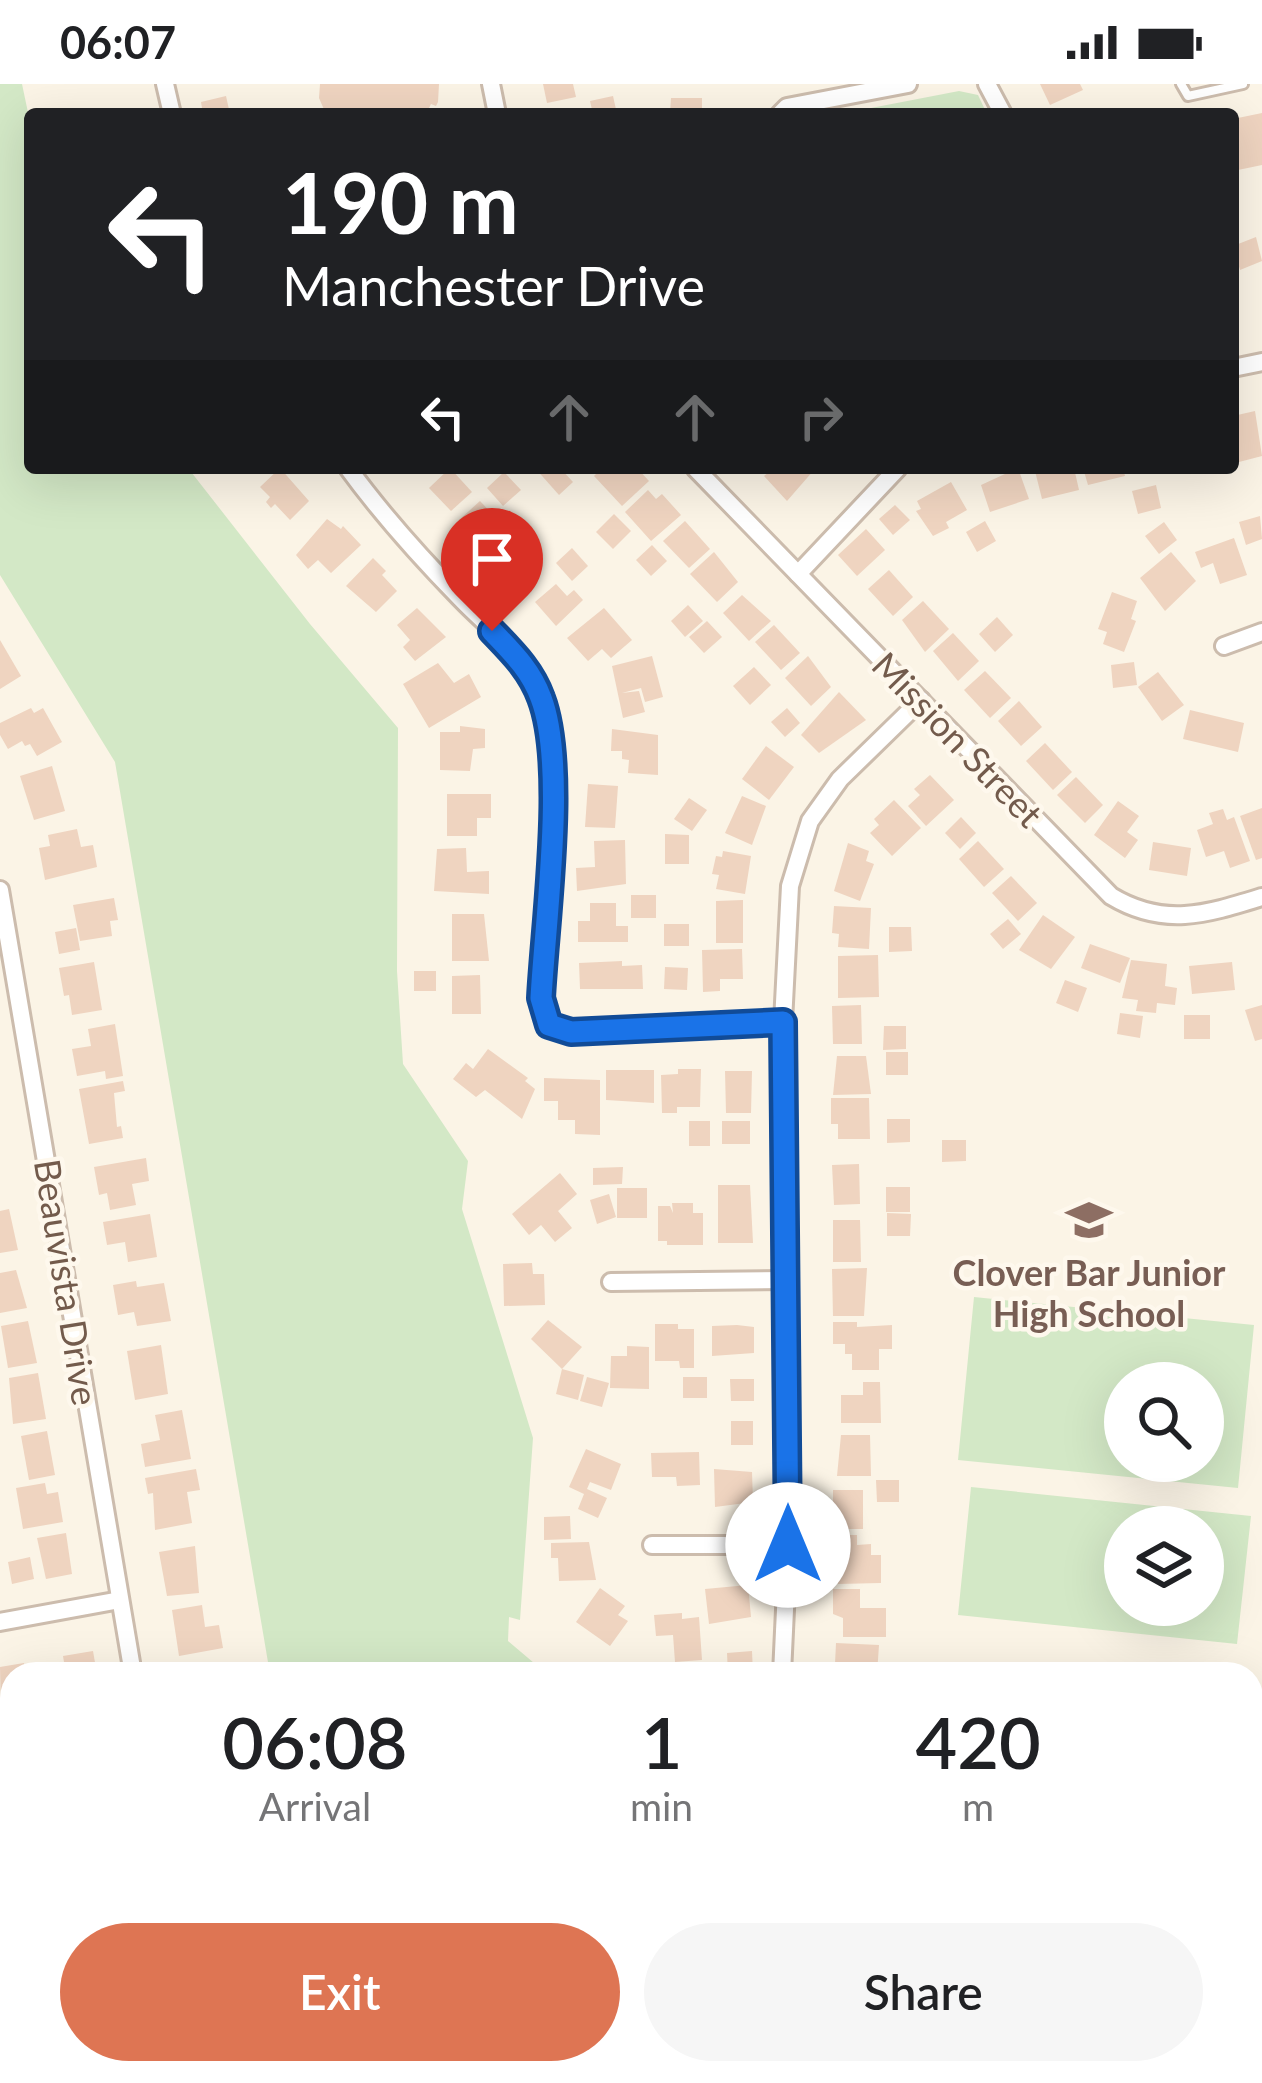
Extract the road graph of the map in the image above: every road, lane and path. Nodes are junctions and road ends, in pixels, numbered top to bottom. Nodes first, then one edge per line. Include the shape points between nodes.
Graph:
1 (908, 84) edge
2 (1181, 84) edge
3 (1244, 84) edge
4 (786, 108) edge
5 (353, 474) edge
6 (701, 474) edge
7 (892, 474) edge
8 (798, 574) junction
9 (1262, 632) edge
10 (1224, 646) dead end
11 (921, 700) junction
12 (0, 890) edge
13 (1262, 897) edge
14 (783, 1022) junction
15 (787, 1280) junction
16 (611, 1282) dead end
17 (652, 1545) dead end
18 (788, 1545) junction
19 (120, 1600) junction
20 (0, 1622) edge
21 (131, 1662) edge
22 (783, 1662) edge

1 - 4 street
2 - 3 lane via 1188,97
5 - 14 street via 392,529 525,665 541,698 553,789 541,998 549,1025 571,1032
6 - 8 street, Mission Street
7 - 8 street
8 - 11 street, Mission Street
9 - 10 street
11 - 13 street, Mission Street via 1111,896 1136,911 1197,916
11 - 14 street via 840,779 810,821 790,886
12 - 19 street, Beauvista Drive
14 - 15 street
15 - 16 street
15 - 18 street
17 - 18 street
18 - 22 street
19 - 20 street
19 - 21 street, Beauvista Drive

